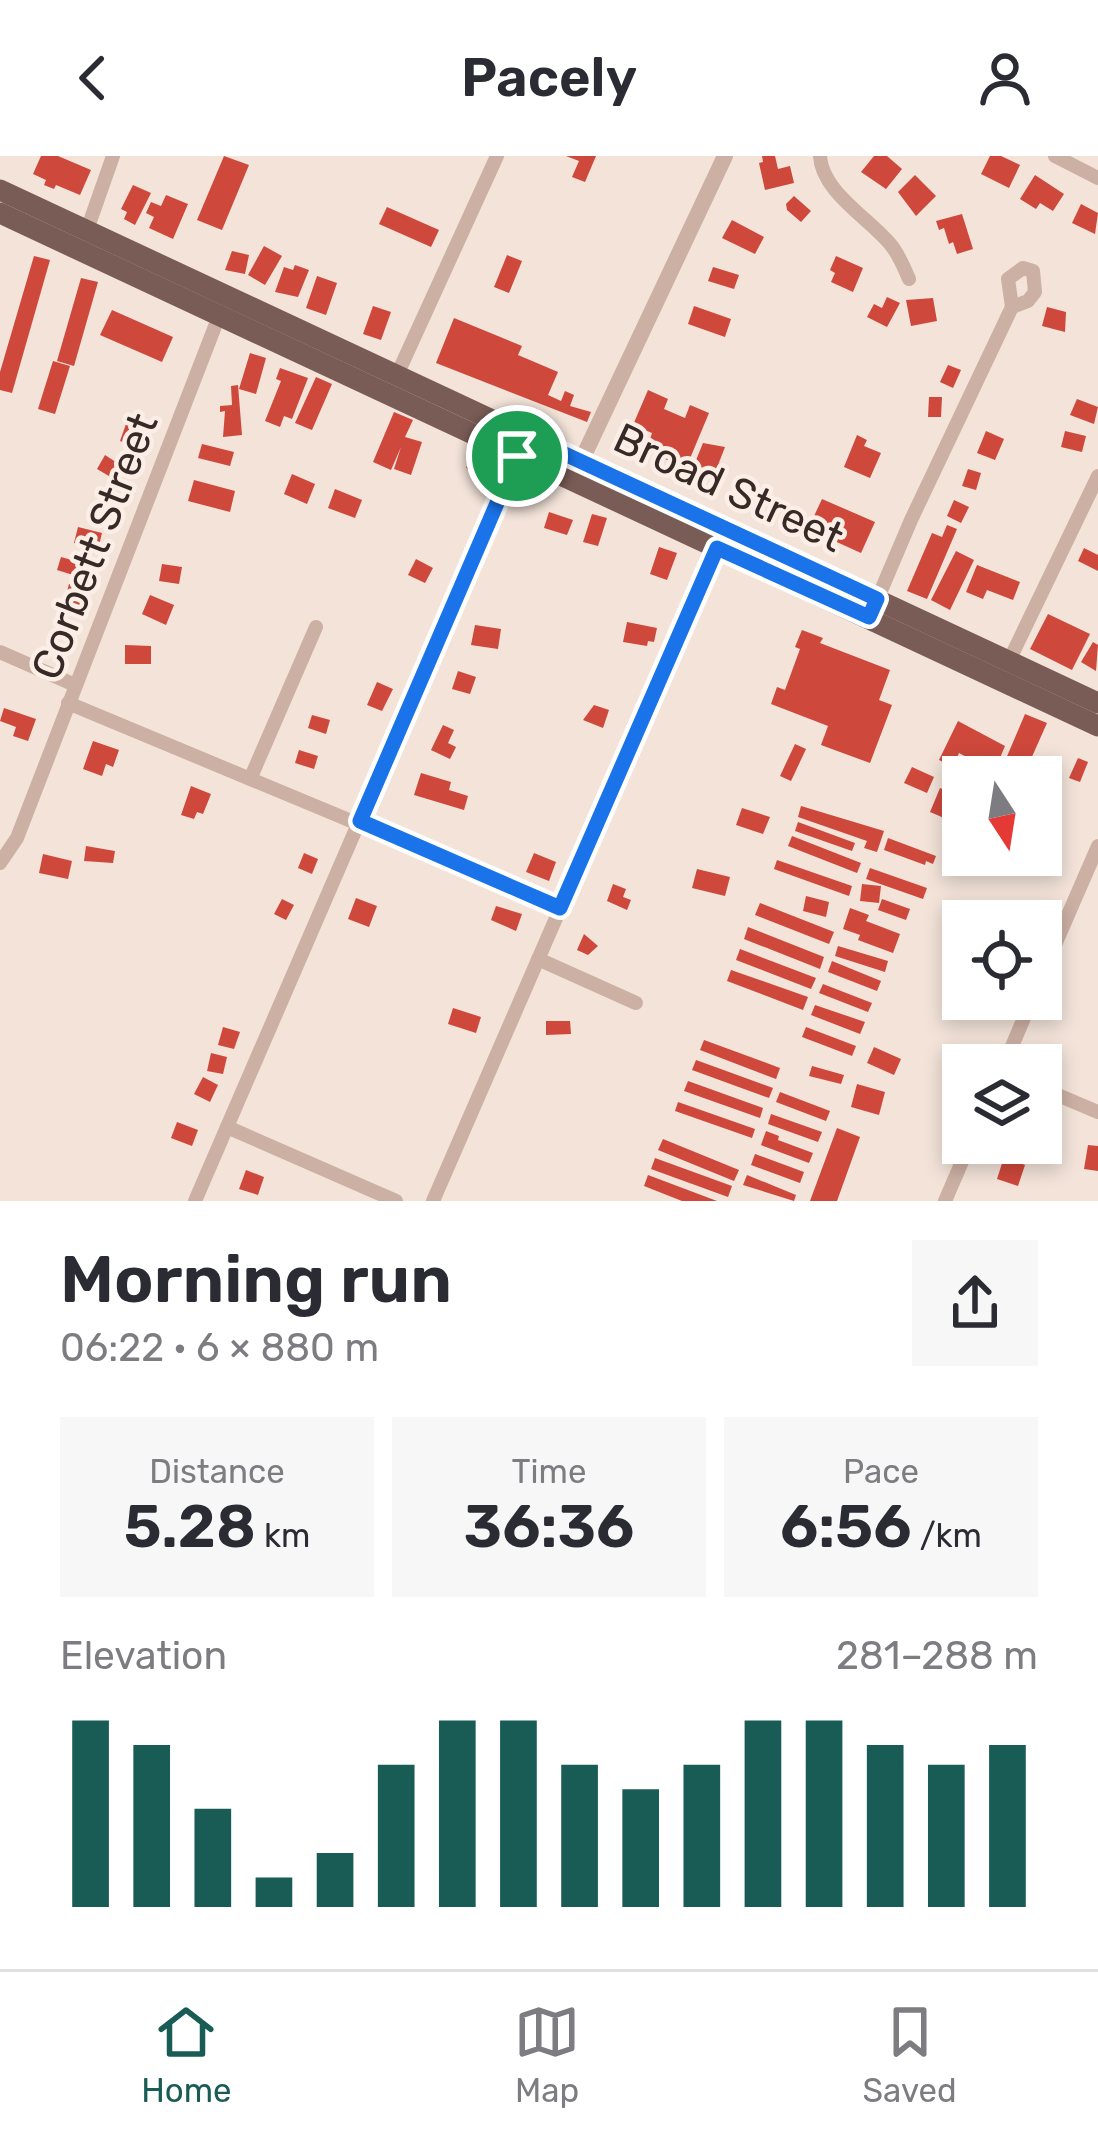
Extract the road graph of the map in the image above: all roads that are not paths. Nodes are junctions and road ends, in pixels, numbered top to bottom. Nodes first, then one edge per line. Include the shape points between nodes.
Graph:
1 (113, 156) edge
2 (497, 156) edge
3 (725, 156) edge
4 (820, 156) edge
5 (1055, 156) edge
6 (1098, 178) edge
7 (0, 190) edge
8 (0, 213) edge
9 (87, 230) junction
10 (909, 279) dead end
11 (1012, 307) dead end
12 (219, 316) junction
13 (397, 375) junction
14 (521, 446) junction
15 (576, 471) junction
16 (1098, 476) edge
17 (717, 548) junction
18 (873, 608) junction
19 (316, 627) dead end
20 (0, 652) edge
21 (1009, 661) junction
22 (75, 685) junction
23 (68, 703) junction
24 (1098, 703) edge
25 (1098, 726) edge
26 (251, 777) junction
27 (360, 821) junction
28 (1098, 846) edge
29 (0, 863) edge
30 (560, 908) junction
31 (1062, 929) edge
32 (538, 958) junction
33 (635, 1003) dead end
34 (1062, 1097) edge
35 (1098, 1112) edge
36 (227, 1127) junction
37 (961, 1164) edge
38 (195, 1201) edge
39 (396, 1201) edge
40 (433, 1201) edge
41 (945, 1201) edge

1 - 9 street
2 - 13 street
3 - 15 street
4 - 10 street via 829,182 896,251
5 - 6 street
7 - 9 main road, Broad Street
8 - 12 main road, Broad Street
9 - 13 main road, Broad Street
11 - 18 street
12 - 14 main road, Broad Street
12 - 22 street, Corbett Street
13 - 14 main road, Broad Street
14 - 15 main road, Broad Street
14 - 27 street
15 - 17 main road, Broad Street
15 - 18 main road, Broad Street
16 - 21 street
17 - 18 main road, Broad Street
17 - 30 street
18 - 21 main road, Broad Street
18 - 25 main road, Broad Street
19 - 26 street
20 - 22 street
21 - 24 main road, Broad Street
22 - 23 street, Corbett Street
23 - 26 street
23 - 29 street, Corbett Street
26 - 27 street
27 - 30 street
27 - 36 street
28 - 31 street
30 - 32 street
32 - 33 street
32 - 40 street
34 - 35 street
36 - 38 street
36 - 39 street
37 - 41 street

